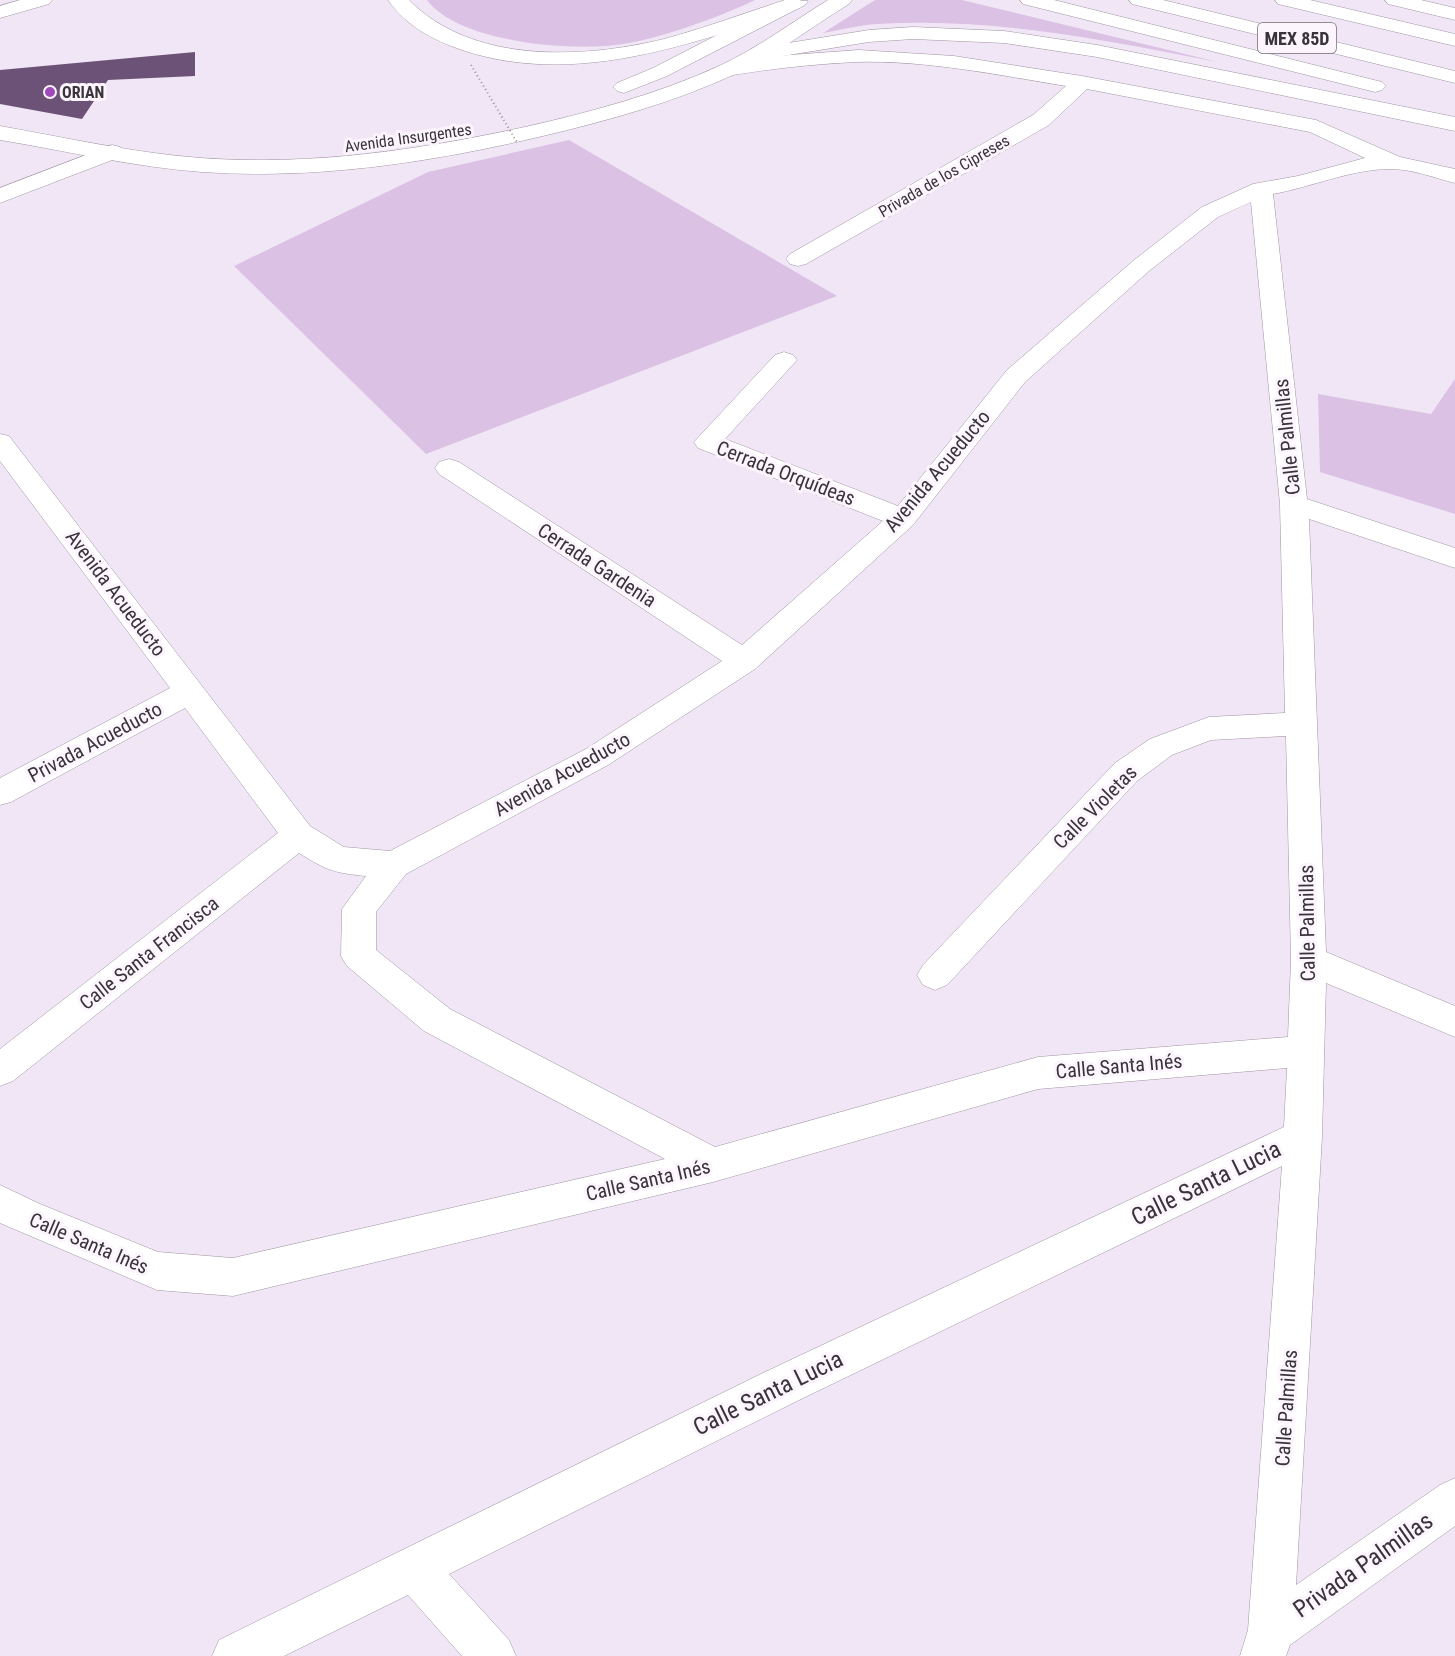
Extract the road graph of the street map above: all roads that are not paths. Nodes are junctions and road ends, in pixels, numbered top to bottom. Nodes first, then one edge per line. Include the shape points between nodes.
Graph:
1 (42, 0) edge
2 (398, 0) edge
3 (842, 0) edge
4 (1030, 0) edge
5 (1139, 0) edge
6 (1285, 0) edge
7 (1395, 0) edge
8 (797, 2) edge
9 (0, 12) edge
10 (1455, 14) edge
11 (1455, 40) edge
12 (758, 54) junction
13 (726, 70) junction
14 (1455, 76) edge
15 (1082, 82) junction
16 (1455, 106) edge
17 (0, 113) edge
18 (1455, 124) edge
19 (0, 133) edge
20 (111, 152) junction
21 (1393, 162) junction
22 (1455, 176) edge
23 (1262, 189) junction
24 (0, 196) edge
25 (798, 259) dead end
26 (784, 360) dead end
27 (0, 442) edge
28 (449, 468) dead end
29 (1294, 504) junction
30 (903, 518) junction
31 (1455, 558) edge
32 (744, 661) junction
33 (190, 691) junction
34 (1301, 724) junction
35 (0, 793) edge
36 (298, 835) junction
37 (394, 865) junction
38 (1309, 960) junction
39 (935, 975) dead end
40 (1455, 1022) edge
41 (1306, 1052) junction
42 (0, 1070) edge
43 (1304, 1137) junction
44 (713, 1165) junction
45 (0, 1203) edge
46 (1455, 1500) edge
47 (414, 1568) junction
48 (1267, 1643) edge
49 (235, 1656) edge
50 (493, 1656) edge

1 - 9 main road
2 - 8 main road via 419,23 457,41 507,53 564,57 616,54 670,43
3 - 12 main road
4 - 16 main road
5 - 14 main road, MEX 85D
6 - 11 main road, MEX 85D
7 - 10 main road
8 - 17 main road, Avenida Insurgentes via 626,87 547,112 400,141 308,150 221,148 129,137
12 - 13 main road, Avenida Insurgentes
12 - 18 main road via 913,33 1004,38 1097,51
13 - 15 main road, Avenida Acueducto via 817,58 888,57 954,62
13 - 20 main road, Avenida Insurgentes via 597,116 507,138 375,162 234,167 166,162
15 - 21 main road, Avenida Acueducto via 1316,127
15 - 25 main road, Privada de los Cipreses via 1041,120
19 - 20 main road, Avenida Insurgentes
20 - 24 main road
21 - 22 main road, Avenida Acueducto
21 - 23 main road, Avenida Acueducto via 1359,165 1301,183
23 - 29 main road, Calle Palmillas
23 - 30 main road, Avenida Acueducto via 1210,213 1142,266 1016,376
26 - 30 main road, Cerrada Orquídeas via 707,442
27 - 33 main road, Avenida Acueducto
28 - 32 main road, Cerrada Gardenia
29 - 31 main road
29 - 34 main road, Calle Palmillas
30 - 32 main road, Avenida Acueducto
32 - 37 main road, Avenida Acueducto via 597,758
33 - 35 main road, Privada Acueducto
33 - 36 main road, Avenida Acueducto
34 - 38 main road, Calle Palmillas
34 - 39 main road, Calle Violetas via 1209,729 1161,747 1126,772
36 - 37 main road, Avenida Acueducto via 337,860
36 - 42 main road, Calle Santa Francisca
37 - 44 main road, Avenida Acueducto via 359,909 359,956 436,1020
38 - 40 main road
38 - 41 main road, Calle Palmillas
41 - 43 main road, Calle Palmillas
41 - 44 main road, Calle Santa Inés via 1038,1073
43 - 47 main road, Calle Santa Lucia via 778,1388
43 - 48 main road, Calle Palmillas
44 - 45 main road, Calle Santa Inés via 233,1277 157,1271
46 - 48 main road, Privada Palmillas
47 - 49 main road, Calle Santa Lucia
47 - 50 main road

